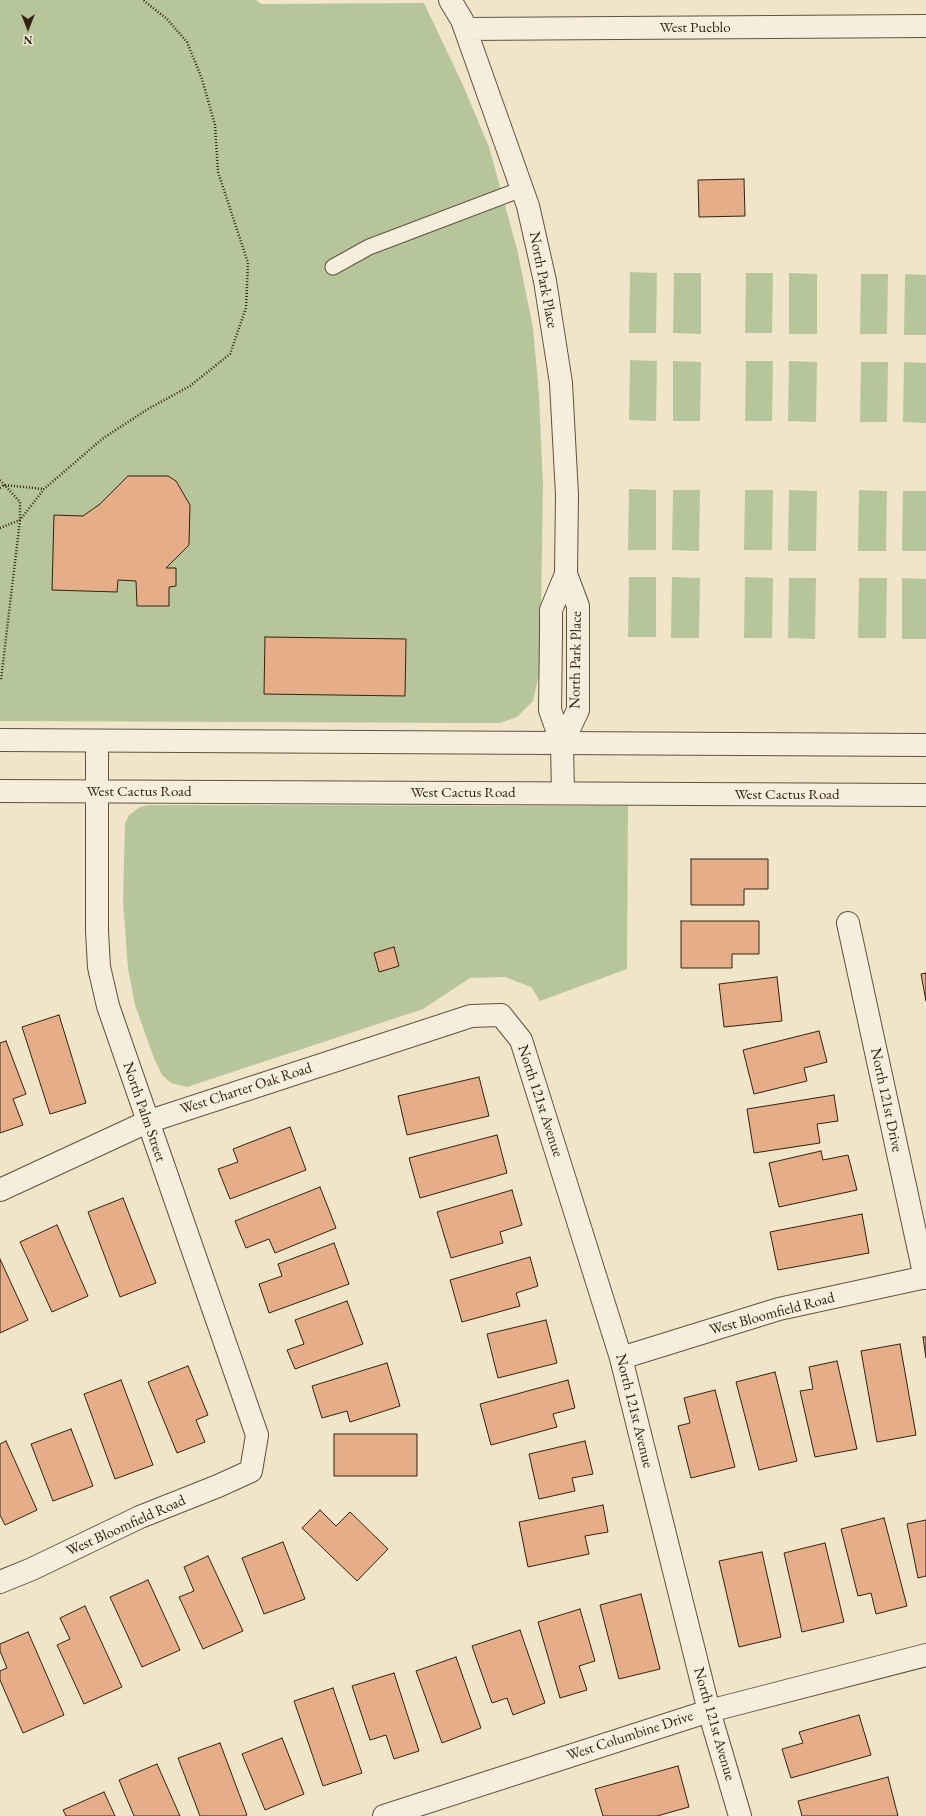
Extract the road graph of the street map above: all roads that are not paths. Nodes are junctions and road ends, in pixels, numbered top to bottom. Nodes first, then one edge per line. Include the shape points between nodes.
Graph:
1 (450, 0) edge
2 (926, 26) edge
3 (464, 29) junction
4 (522, 189) junction
5 (333, 267) dead end
6 (0, 740) edge
7 (97, 741) junction
8 (562, 744) junction
9 (926, 745) edge
10 (0, 791) edge
11 (96, 792) junction
12 (563, 793) junction
13 (926, 795) edge
14 (848, 923) dead end
15 (501, 1015) joint
16 (147, 1122) junction
17 (0, 1190) edge
18 (925, 1277) edge
19 (621, 1358) junction
20 (251, 1471) joint
21 (0, 1582) edge
22 (926, 1655) edge
23 (709, 1711) junction
24 (384, 1816) edge
25 (740, 1816) edge

1 - 3 street, North Park Place
2 - 3 street, West Pueblo
3 - 4 street, North Park Place
4 - 5 lane via 369,247
4 - 8 street, North Park Place via 545,281 561,383 567,495 566,574 578,606 578,710
6 - 7 street
7 - 8 street
7 - 11 street, North Palm Street
8 - 9 street
8 - 12 street, North Park Place
10 - 11 street, West Cactus Road
11 - 12 street, West Cactus Road
11 - 16 street, North Palm Street via 99,967 108,1006
12 - 13 street, West Cactus Road
14 - 18 street, North 121st Drive
15 - 16 street, West Charter Oak Road via 471,1016
15 - 19 street, North 121st Avenue via 521,1040
16 - 17 street, West Charter Oak Road
16 - 20 street, North Palm Street via 257,1435
18 - 19 street, West Bloomfield Road via 779,1309
19 - 23 street, North 121st Avenue
20 - 21 street, West Bloomfield Road via 140,1517
22 - 23 street, West Columbine Drive
23 - 24 street, West Columbine Drive
23 - 25 street, North 121st Avenue

